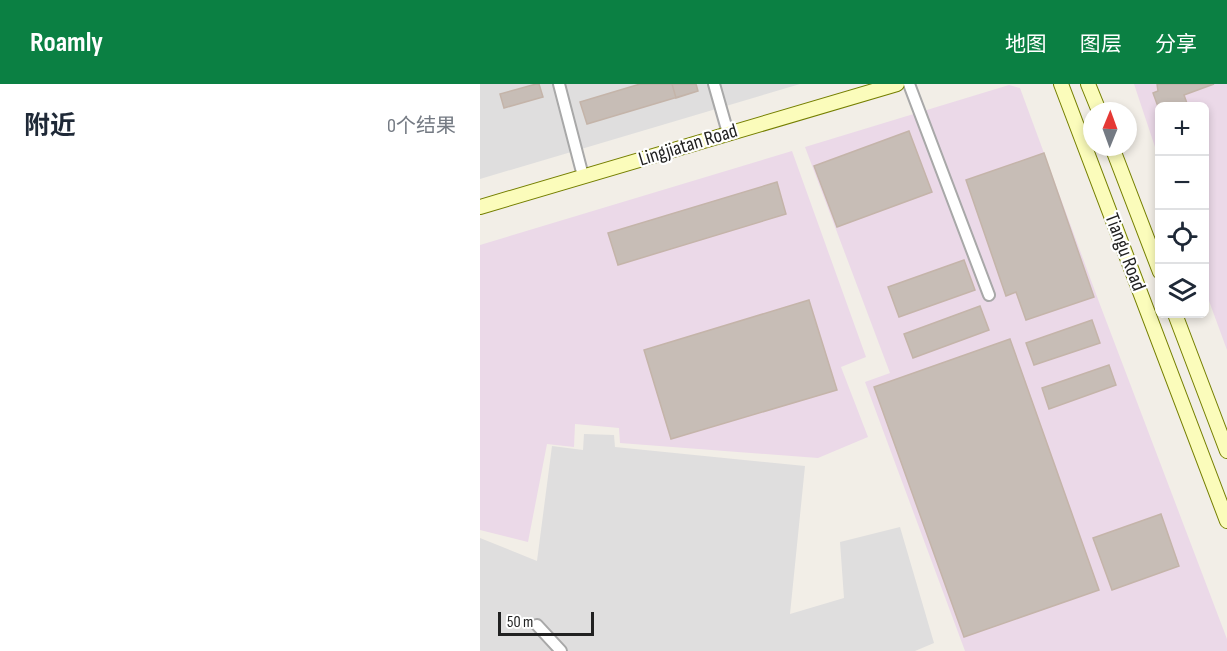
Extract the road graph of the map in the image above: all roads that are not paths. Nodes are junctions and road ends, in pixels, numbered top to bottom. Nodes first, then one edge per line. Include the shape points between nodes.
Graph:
1 (559, 84) edge
2 (714, 84) edge
3 (897, 84) edge
4 (909, 84) edge
5 (1061, 84) edge
6 (1088, 84) edge
7 (1095, 102) edge
8 (728, 133) junction
9 (1115, 156) edge
10 (583, 176) junction
11 (480, 207) edge
12 (1157, 264) edge
13 (989, 295) dead end
14 (1177, 318) edge
15 (1227, 451) edge
16 (1227, 521) edge
17 (537, 625) dead end
18 (561, 651) edge

1 - 10 street
2 - 8 street
3 - 8 main road, Lingjiatan Road
4 - 13 street
5 - 16 main road, Tiangu Road
6 - 7 main road
8 - 10 main road, Lingjiatan Road
9 - 12 main road, Tiangu Road
10 - 11 main road, Lingjiatan Road
14 - 15 main road
17 - 18 street

